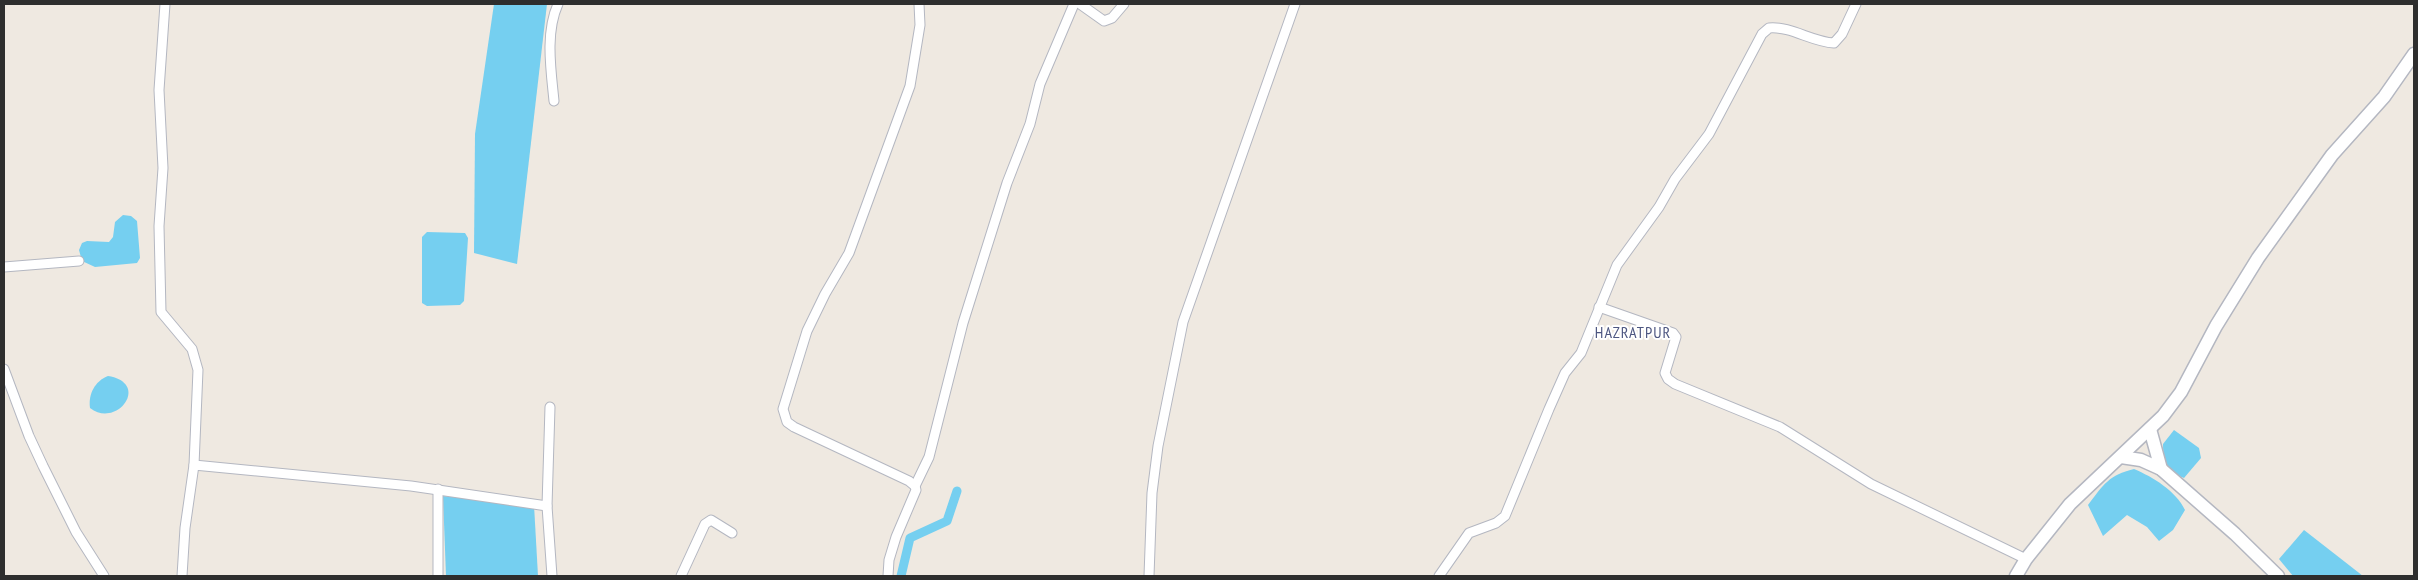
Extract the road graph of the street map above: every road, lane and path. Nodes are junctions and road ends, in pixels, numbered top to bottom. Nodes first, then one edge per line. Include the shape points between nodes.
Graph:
1 (165, 4) edge
2 (558, 4) edge
3 (919, 4) edge
4 (1074, 4) edge
5 (1080, 4) edge
6 (1124, 4) edge
7 (1295, 4) edge
8 (1856, 4) edge
9 (2414, 54) edge
10 (554, 101) dead end
11 (79, 261) dead end
12 (4, 267) edge
13 (1599, 307) junction
14 (4, 369) edge
15 (550, 407) dead end
16 (2150, 429) junction
17 (2122, 456) junction
18 (194, 465) junction
19 (2161, 470) junction
20 (915, 486) junction
21 (438, 489) junction
22 (547, 506) junction
23 (732, 533) dead end
24 (2026, 559) junction
25 (104, 576) edge
26 (182, 576) edge
27 (438, 576) edge
28 (552, 576) edge
29 (681, 576) edge
30 (888, 576) edge
31 (1149, 576) edge
32 (1439, 576) edge
33 (2016, 576) edge
34 (2278, 576) edge

1 - 18 street via 159,90 163,168 159,226 161,312 188,342 196,358
2 - 10 street via 553,15 550,62
3 - 20 street via 917,50 906,101 849,254 824,294 808,331 783,409 787,422 794,427
4 - 20 street via 1040,84 1030,124 1001,201 963,323 929,457
5 - 6 street via 1104,21 1112,18
7 - 31 street via 1183,322 1158,446 1151,509
8 - 13 street via 1842,34 1834,43 1778,27 1769,28 1762,34 1709,134 1617,265
9 - 16 main road via 2384,97 2332,155 2258,258 2216,326 2181,392
11 - 12 street
13 - 24 street via 1673,333 1676,337 1665,373 1668,380 1780,427 1871,484
13 - 32 street via 1581,353 1565,373 1505,516 1469,533
14 - 25 street via 42,466 76,532
15 - 22 street
16 - 17 main road
16 - 19 main road
17 - 19 main road via 2141,460
17 - 24 main road via 2070,504
18 - 21 street
18 - 26 street
19 - 34 main road
20 - 30 street via 889,560
21 - 22 street
21 - 27 street
22 - 28 street
23 - 29 street via 711,520 705,524
24 - 33 main road

